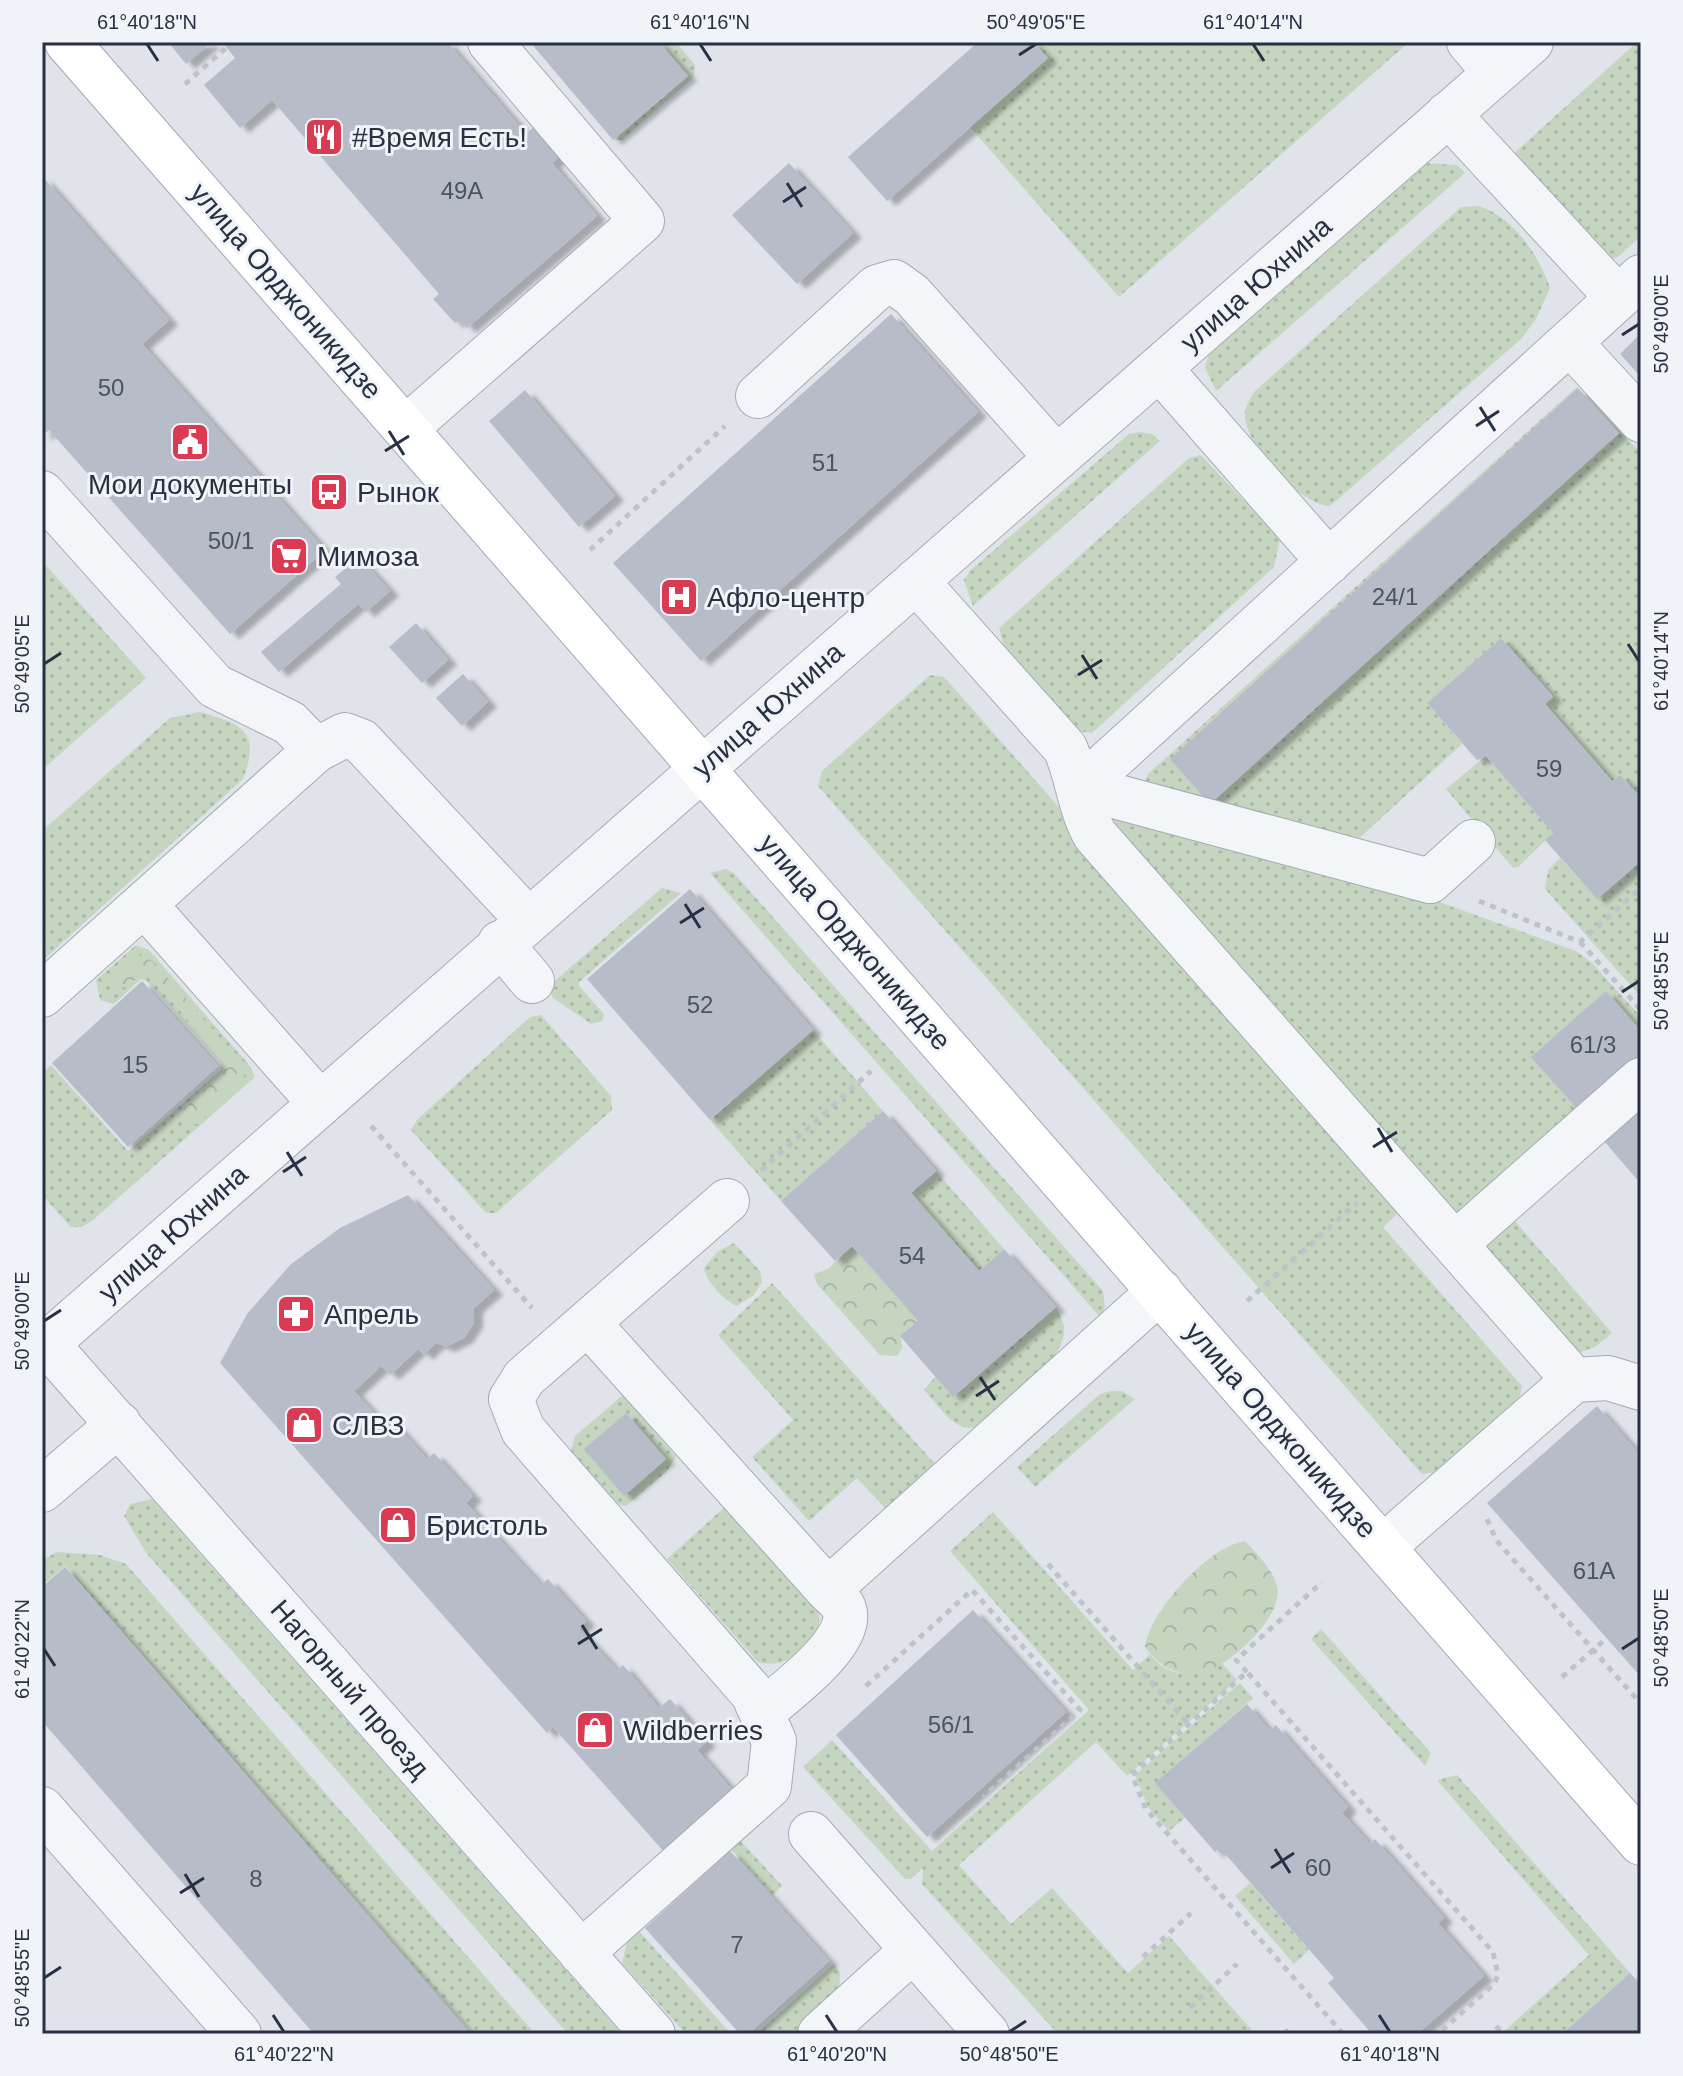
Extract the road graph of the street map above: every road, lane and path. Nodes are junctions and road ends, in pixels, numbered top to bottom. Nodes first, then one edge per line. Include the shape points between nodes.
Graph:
1 (67, 42) edge
2 (490, 42) edge
3 (1531, 42) edge
4 (227, 47) dead end
5 (1482, 57) edge
6 (185, 84) dead end
7 (1448, 114) junction
8 (1629, 287) edge
9 (1570, 343) junction
10 (1159, 368) junction
11 (758, 396) joint
12 (1641, 420) edge
13 (406, 428) junction
14 (1057, 458) junction
15 (42, 493) edge
16 (590, 550) dead end
17 (1329, 562) junction
18 (916, 581) junction
19 (316, 750) junction
20 (702, 767) junction
21 (1081, 787) junction
22 (1473, 842) dead end
23 (1430, 881) junction
24 (1641, 888) edge
25 (144, 904) junction
26 (514, 931) junction
27 (1580, 942) junction
28 (532, 981) dead end
29 (42, 995) edge
30 (1641, 1010) edge
31 (871, 1071) dead end
32 (1641, 1080) edge
33 (320, 1103) junction
34 (371, 1126) dead end
35 (1392, 1173) junction
36 (727, 1201) joint
37 (1455, 1244) junction
38 (1160, 1291) junction
39 (1247, 1301) dead end
40 (576, 1333) junction
41 (45, 1346) edge
42 (1574, 1380) junction
43 (1641, 1388) edge
44 (119, 1424) junction
45 (42, 1490) edge
46 (1484, 1513) dead end
47 (1383, 1547) junction
48 (1048, 1564) dead end
49 (1322, 1582) dead end
50 (828, 1590) junction
51 (1607, 1638) dead end
52 (1593, 1650) junction
53 (1247, 1672) junction
54 (1562, 1677) dead end
55 (860, 1692) dead end
56 (1641, 1704) edge
57 (762, 1712) junction
58 (1189, 1725) junction
59 (983, 1797) dead end
60 (42, 1809) edge
61 (811, 1834) dead end
62 (1641, 1843) edge
63 (1191, 1913) dead end
64 (913, 1950) junction
65 (581, 1953) junction
66 (1143, 1957) dead end
67 (1237, 1964) dead end
68 (1190, 2008) dead end
69 (1496, 2026) dead end
70 (1292, 2027) dead end
71 (239, 2034) edge
72 (653, 2034) edge
73 (820, 2034) edge
74 (987, 2034) edge
75 (1284, 2034) edge
76 (1343, 2034) edge
77 (1438, 2034) edge
78 (1503, 2034) edge

1 - 13 main road, улица Орджоникидзе
2 - 13 street via 642,221
3 - 5 street, улица Юхнина
4 - 6 path
5 - 7 street, улица Юхнина
7 - 8 street
7 - 10 street, улица Юхнина
8 - 9 street
9 - 12 street
9 - 17 street
10 - 14 street, улица Юхнина
10 - 17 street
11 - 14 street via 877,287 894,282 912,295
11 - 16 path
13 - 20 main road, улица Орджоникидзе
14 - 18 street, улица Юхнина
15 - 19 street via 215,686 290,723
17 - 21 street
18 - 20 street, улица Юхнина
18 - 21 street via 1065,748
19 - 25 street
19 - 26 street via 345,735 361,741
20 - 26 street, улица Юхнина
20 - 38 main road, улица Орджоникидзе
21 - 23 street
21 - 35 street via 1082,807 1095,835
22 - 23 street
23 - 27 path
24 - 27 path
25 - 29 street
25 - 33 street
26 - 28 street
26 - 33 street, улица Юхнина
27 - 30 path
31 - 36 path
32 - 37 street
33 - 41 street, улица Юхнина
34 - 40 path
35 - 37 street
35 - 39 path
36 - 40 street
37 - 42 street
38 - 47 main road, улица Орджоникидзе
38 - 50 street
40 - 50 street
40 - 57 street via 524,1378 511,1399 523,1430 753,1694
41 - 44 street, Нагорный проезд
42 - 43 street via 1608,1378
42 - 47 street
44 - 45 street
44 - 65 street, Нагорный проезд
46 - 52 path via 1496,1540
47 - 62 main road, улица Орджоникидзе
48 - 58 path
49 - 53 path via 1236,1660
50 - 57 street via 844,1608 841,1635
51 - 52 path
52 - 54 path
52 - 56 path
53 - 58 path
53 - 77 path via 1493,1952 1498,1975 1494,1984
55 - 59 path via 972,1590 1080,1710
57 - 65 street via 774,1741 769,1786
58 - 76 path via 1132,1775 1146,1809
60 - 71 street
61 - 64 street
63 - 66 path
64 - 73 street
64 - 74 street
65 - 72 street, Нагорный проезд
67 - 68 path
69 - 78 path
70 - 75 path

